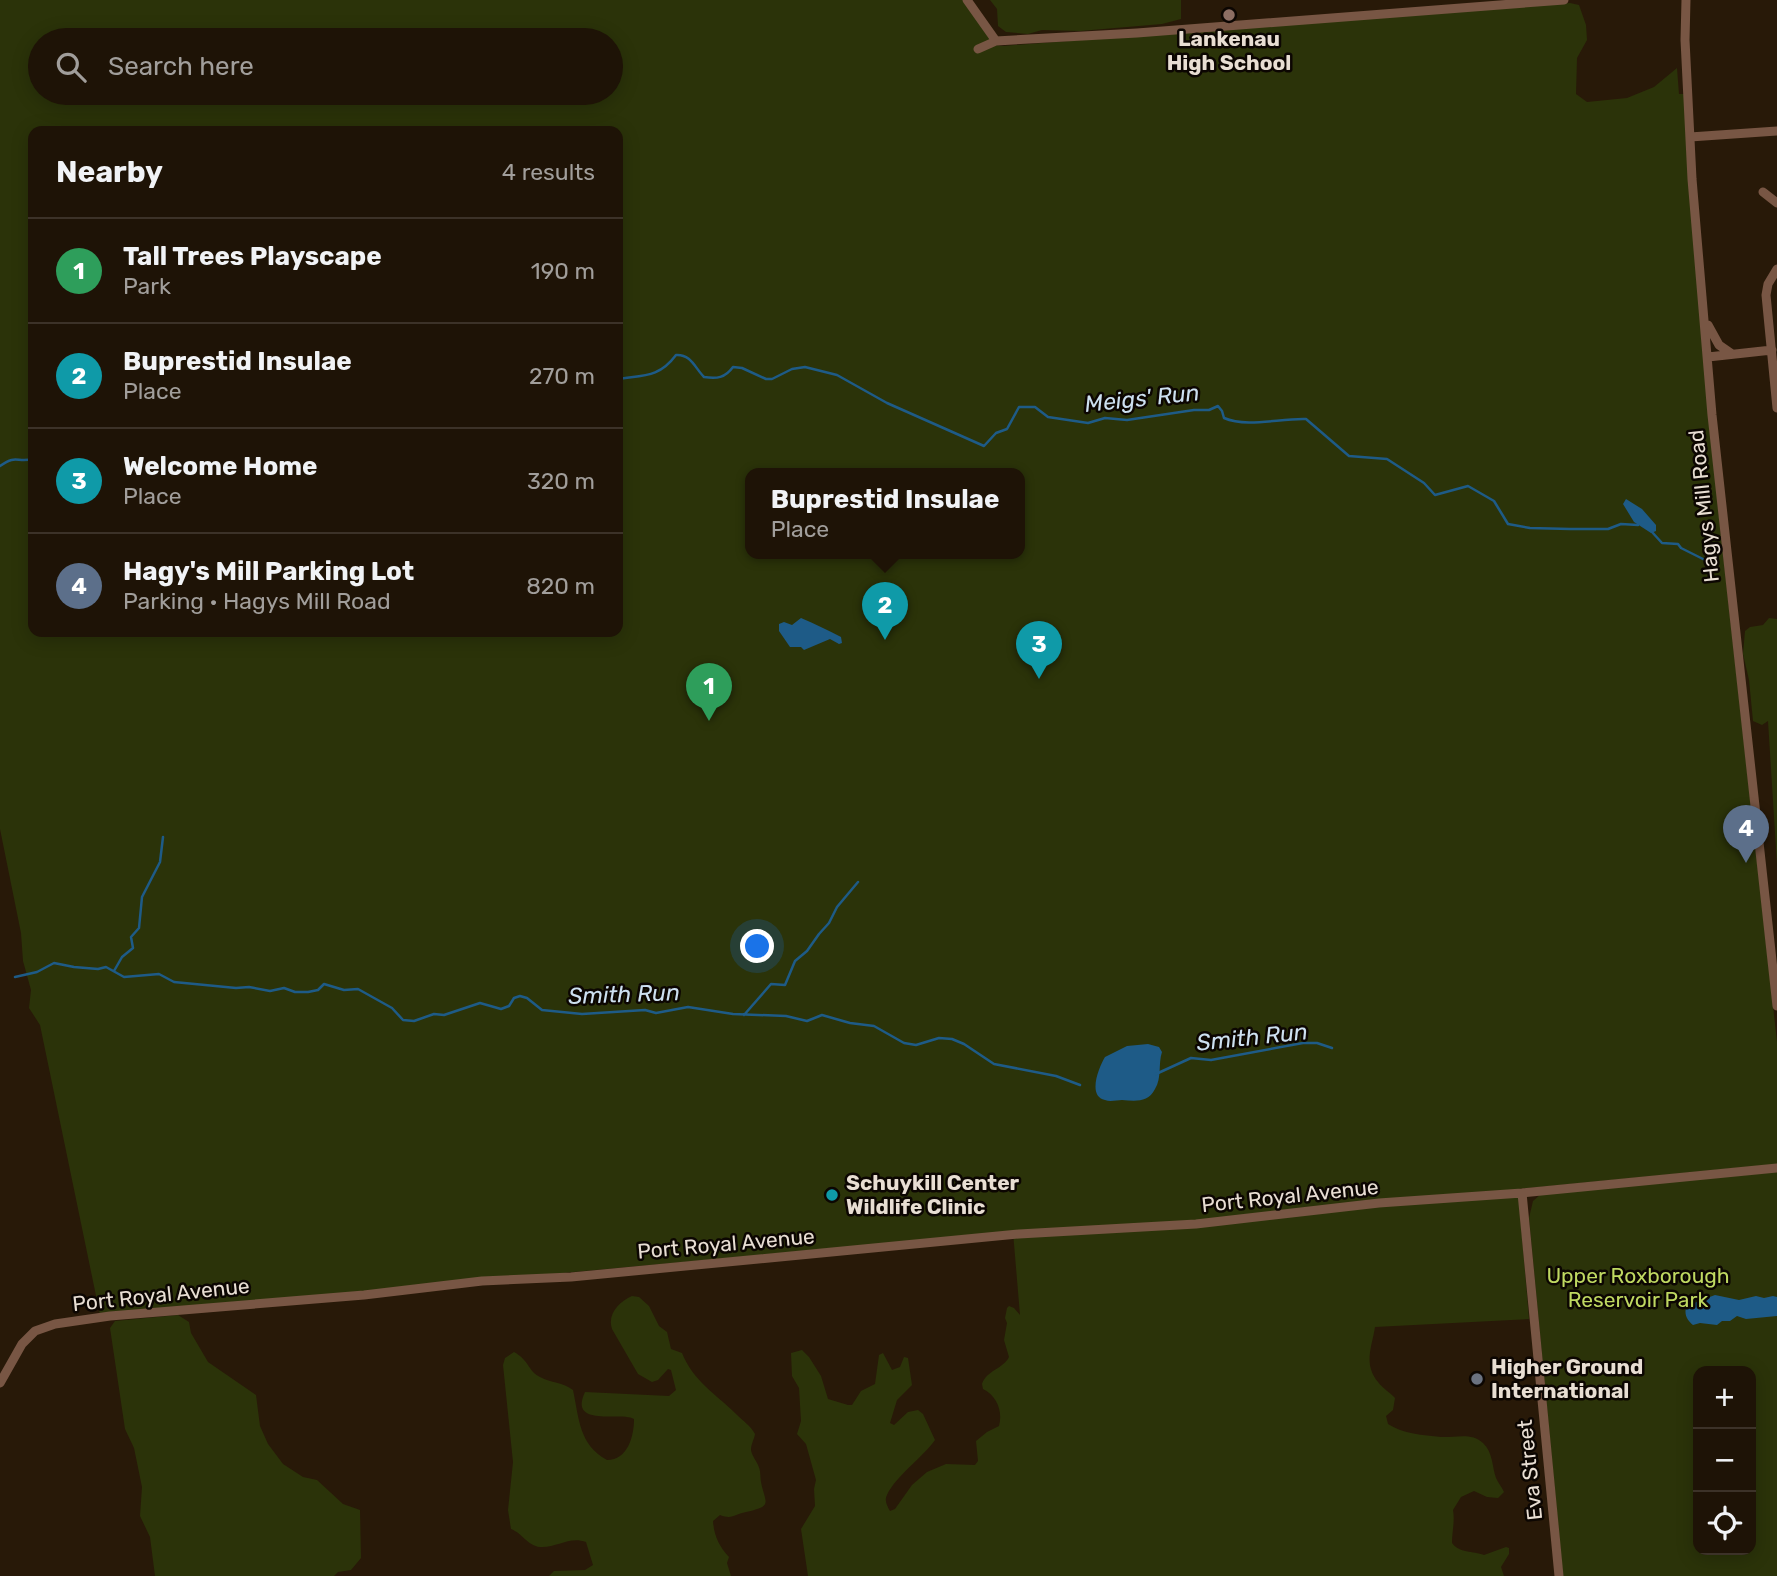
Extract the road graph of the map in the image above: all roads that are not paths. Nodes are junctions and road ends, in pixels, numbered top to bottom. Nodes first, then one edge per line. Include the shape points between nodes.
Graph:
1 (967, 0) edge
2 (1564, 0) edge
3 (1686, 0) edge
4 (996, 41) junction
5 (978, 49) dead end
6 (1777, 131) edge
7 (1690, 137) junction
8 (1763, 191) dead end
9 (1777, 203) edge
10 (1777, 269) edge
11 (1705, 320) junction
12 (1772, 351) junction
13 (1733, 354) junction
14 (1708, 357) junction
15 (1777, 408) edge
16 (1777, 1006) edge
17 (1777, 1168) edge
18 (1522, 1193) junction
19 (0, 1383) edge
20 (1559, 1576) edge

1 - 4 street
2 - 4 street
3 - 7 street, Hagys Mill Road
4 - 5 street
6 - 7 street
7 - 11 street, Hagys Mill Road
8 - 9 street
10 - 12 street via 1766,295
11 - 13 street via 1719,345
11 - 14 street, Hagys Mill Road
12 - 13 street
12 - 15 street
13 - 14 street
14 - 16 street, Hagys Mill Road
17 - 18 street, Port Royal Avenue
18 - 19 street, Port Royal Avenue via 110,1316 35,1331 22,1344
18 - 20 street, Eva Street

